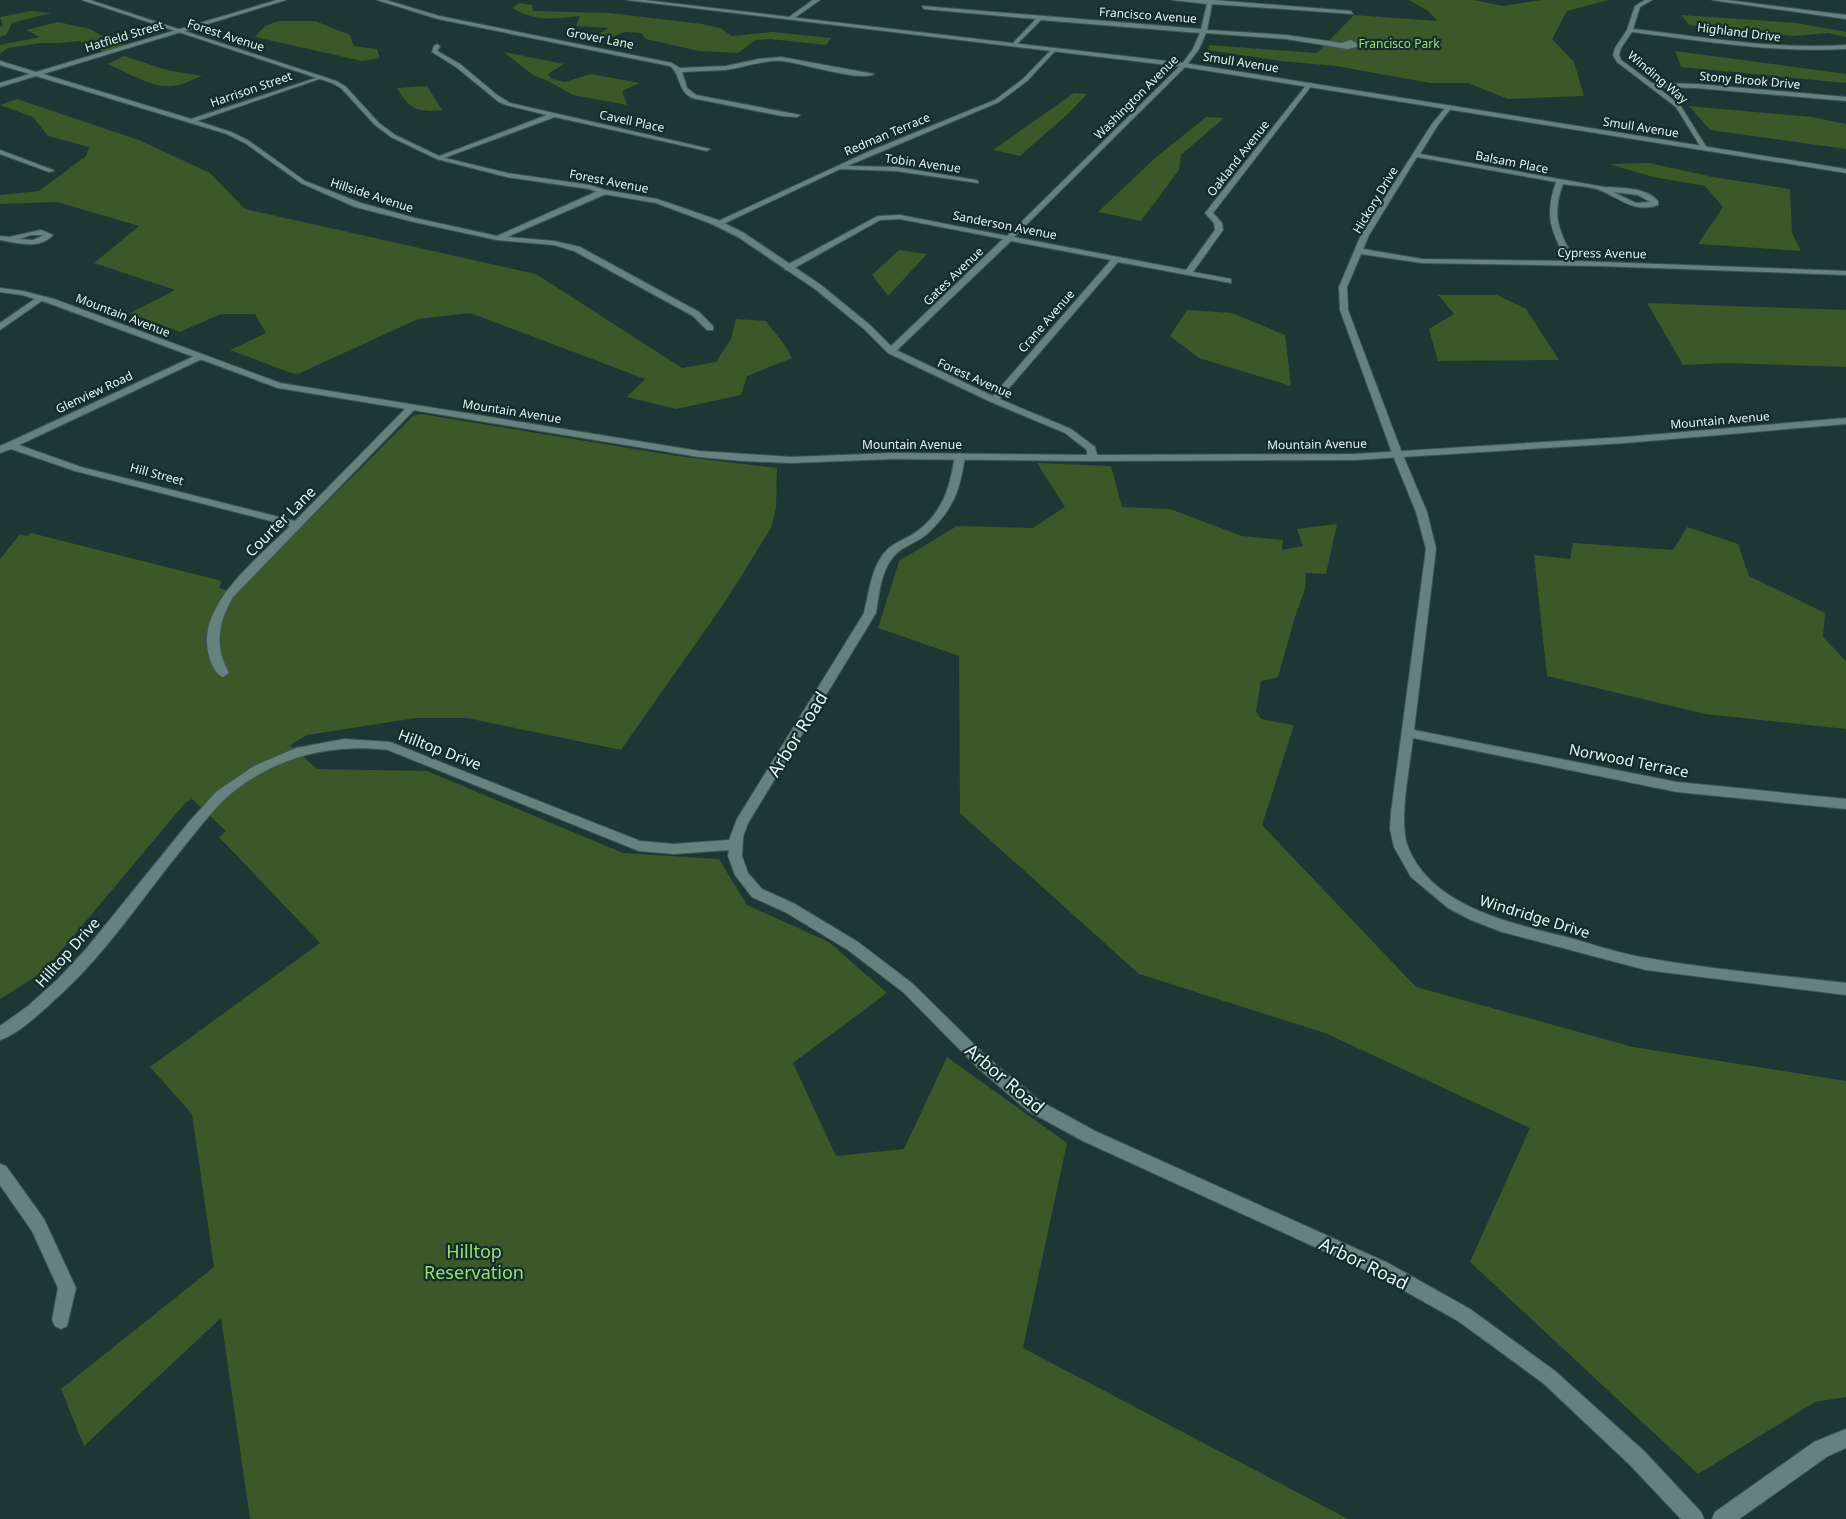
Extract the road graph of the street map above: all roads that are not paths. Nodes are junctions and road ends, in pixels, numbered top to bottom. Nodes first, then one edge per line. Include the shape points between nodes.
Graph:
1 (85, 0) edge
2 (283, 0) edge
3 (380, 0) edge
4 (630, 0) edge
5 (817, 0) edge
6 (1175, 0) edge
7 (1649, 0) edge
8 (1715, 0) edge
9 (1209, 1) edge
10 (924, 7) dead end
11 (1351, 13) dead end
12 (1846, 17) edge
13 (792, 18) junction
14 (1040, 18) junction
15 (1630, 30) junction
16 (1204, 31) junction
17 (179, 32) junction
18 (1016, 44) junction
19 (1342, 45) dead end
20 (437, 46) dead end
21 (1846, 46) edge
22 (1053, 50) junction
23 (0, 63) edge
24 (1184, 65) junction
25 (679, 70) junction
26 (871, 74) dead end
27 (36, 75) junction
28 (320, 77) junction
29 (1310, 84) junction
30 (1652, 85) junction
31 (0, 86) edge
32 (1846, 100) edge
33 (1449, 107) junction
34 (797, 115) dead end
35 (553, 116) junction
36 (189, 122) junction
37 (1704, 148) junction
38 (706, 150) dead end
39 (0, 152) edge
40 (1416, 155) junction
41 (439, 158) junction
42 (837, 168) junction
43 (51, 171) dead end
44 (1846, 172) edge
45 (976, 182) dead end
46 (1560, 182) junction
47 (1604, 189) junction
48 (603, 192) junction
49 (1053, 196) joint
50 (718, 223) junction
51 (1009, 237) junction
52 (0, 238) edge
53 (497, 238) junction
54 (10, 239) dead end
55 (1358, 251) junction
56 (1116, 259) junction
57 (1572, 264) junction
58 (788, 268) junction
59 (1189, 272) junction
60 (1846, 273) edge
61 (1228, 281) dead end
62 (0, 290) edge
63 (42, 298) junction
64 (0, 327) edge
65 (710, 328) dead end
66 (891, 351) junction
67 (198, 357) junction
68 (994, 400) junction
69 (412, 407) junction
70 (1846, 421) edge
71 (5, 448) edge
72 (1398, 455) junction
73 (960, 456) junction
74 (1092, 458) junction
75 (298, 524) junction
76 (223, 673) dead end
77 (1408, 733) junction
78 (1846, 804) edge
79 (735, 845) junction
80 (1846, 989) edge
81 (0, 1034) edge
82 (0, 1171) edge
83 (62, 1320) dead end
84 (1846, 1438) edge
85 (1694, 1519) edge
86 (1722, 1519) edge

1 - 17 street, Forest Avenue
2 - 17 street, Hatfield Street
3 - 25 street, Grover Lane via 438,17 672,64
4 - 13 street, Smull Avenue
5 - 13 street
6 - 9 street
7 - 15 street, Winding Way via 1638,6
8 - 12 street
9 - 11 street
9 - 16 street, Washington Avenue
10 - 14 street, Francisco Avenue
13 - 18 street, Smull Avenue
14 - 16 street, Francisco Avenue
14 - 18 street
15 - 21 street, Highland Drive via 1779,48
15 - 30 street, Winding Way via 1616,55
16 - 19 street, Francisco Avenue via 1294,37
16 - 24 street, Washington Avenue via 1198,48
17 - 27 street, Hatfield Street
17 - 28 street, Forest Avenue
18 - 22 street, Smull Avenue
20 - 35 street, Cavell Place via 434,51 439,57 463,69 496,99 514,107
22 - 24 street, Smull Avenue
22 - 42 street, Redman Terrace via 1025,80 997,101
23 - 27 street, Hillside Avenue
24 - 29 street, Smull Avenue
24 - 49 street, Washington Avenue
25 - 26 street via 726,68 759,60 781,59 852,74
25 - 34 street via 681,87 694,97
27 - 31 street, Hatfield Street
27 - 36 street, Hillside Avenue
28 - 36 street, Harrison Street
28 - 41 street, Forest Avenue via 343,87 393,136
29 - 33 street, Smull Avenue
29 - 59 street, Oakland Avenue via 1209,212 1219,230
30 - 32 street, Stony Brook Drive
30 - 37 street, Winding Way via 1678,106
33 - 37 street, Smull Avenue
33 - 40 street, Hickory Drive
35 - 38 street, Cavell Place
35 - 41 street
36 - 53 street, Hillside Avenue via 229,133 247,142 303,182 335,196 414,220
37 - 44 street, Smull Avenue
39 - 43 street
40 - 46 street, Balsam Place
40 - 55 street, Hickory Drive
41 - 48 street, Forest Avenue via 507,175 590,187
42 - 45 street, Tobin Avenue via 896,169
42 - 50 street, Redman Terrace
46 - 47 street, Balsam Place
46 - 57 street via 1552,201 1552,222
47 - 47 street, Balsam Place via 1636,205 1655,203 1653,198 1644,195
48 - 50 street, Forest Avenue via 657,201
48 - 53 street
49 - 51 street, Gates Avenue
50 - 58 street, Forest Avenue
51 - 56 street, Sanderson Avenue
51 - 58 street, Sanderson Avenue via 900,217 878,218
51 - 66 street, Gates Avenue
52 - 54 street
53 - 65 street, Hillside Avenue via 554,243 577,249 696,314
55 - 57 street, Cypress Avenue via 1422,261
55 - 72 street, Hickory Drive via 1343,287 1344,310
56 - 59 street, Sanderson Avenue
56 - 68 street, Crane Avenue
57 - 60 street, Cypress Avenue
58 - 66 street, Forest Avenue via 818,287
59 - 61 street, Sanderson Avenue
62 - 63 street, Mountain Avenue
63 - 64 street
63 - 67 street, Mountain Avenue
66 - 68 street, Forest Avenue
67 - 69 street, Mountain Avenue via 278,385
67 - 71 street, Glenview Road
68 - 74 street, Forest Avenue via 1068,431 1092,449
69 - 73 street, Mountain Avenue via 721,457 791,460
69 - 75 street, Courter Lane
70 - 72 street, Mountain Avenue
71 - 75 street, Hill Street
72 - 74 street, Mountain Avenue
72 - 77 street, Windridge Drive via 1428,527 1431,549
73 - 74 street, Mountain Avenue
73 - 79 street, Arbor Road via 949,502 923,532 890,553 878,576 870,614 742,822
75 - 76 street, Courter Lane via 237,585 221,606 211,637 214,656
77 - 78 street, Norwood Terrace via 1677,787
77 - 80 street, Windridge Drive via 1397,829 1401,847 1416,873 1453,904 1502,926 1646,964
79 - 81 street, Hilltop Drive via 674,850 639,846 390,746 348,743 300,751 250,773 221,795 73,974 27,1016
79 - 85 street, Arbor Road via 742,875 757,892 853,946 908,988 982,1063 1034,1106 1089,1136 1382,1269 1464,1315 1549,1377 1637,1458
82 - 83 street via 38,1226 67,1288
84 - 86 street via 1821,1449

